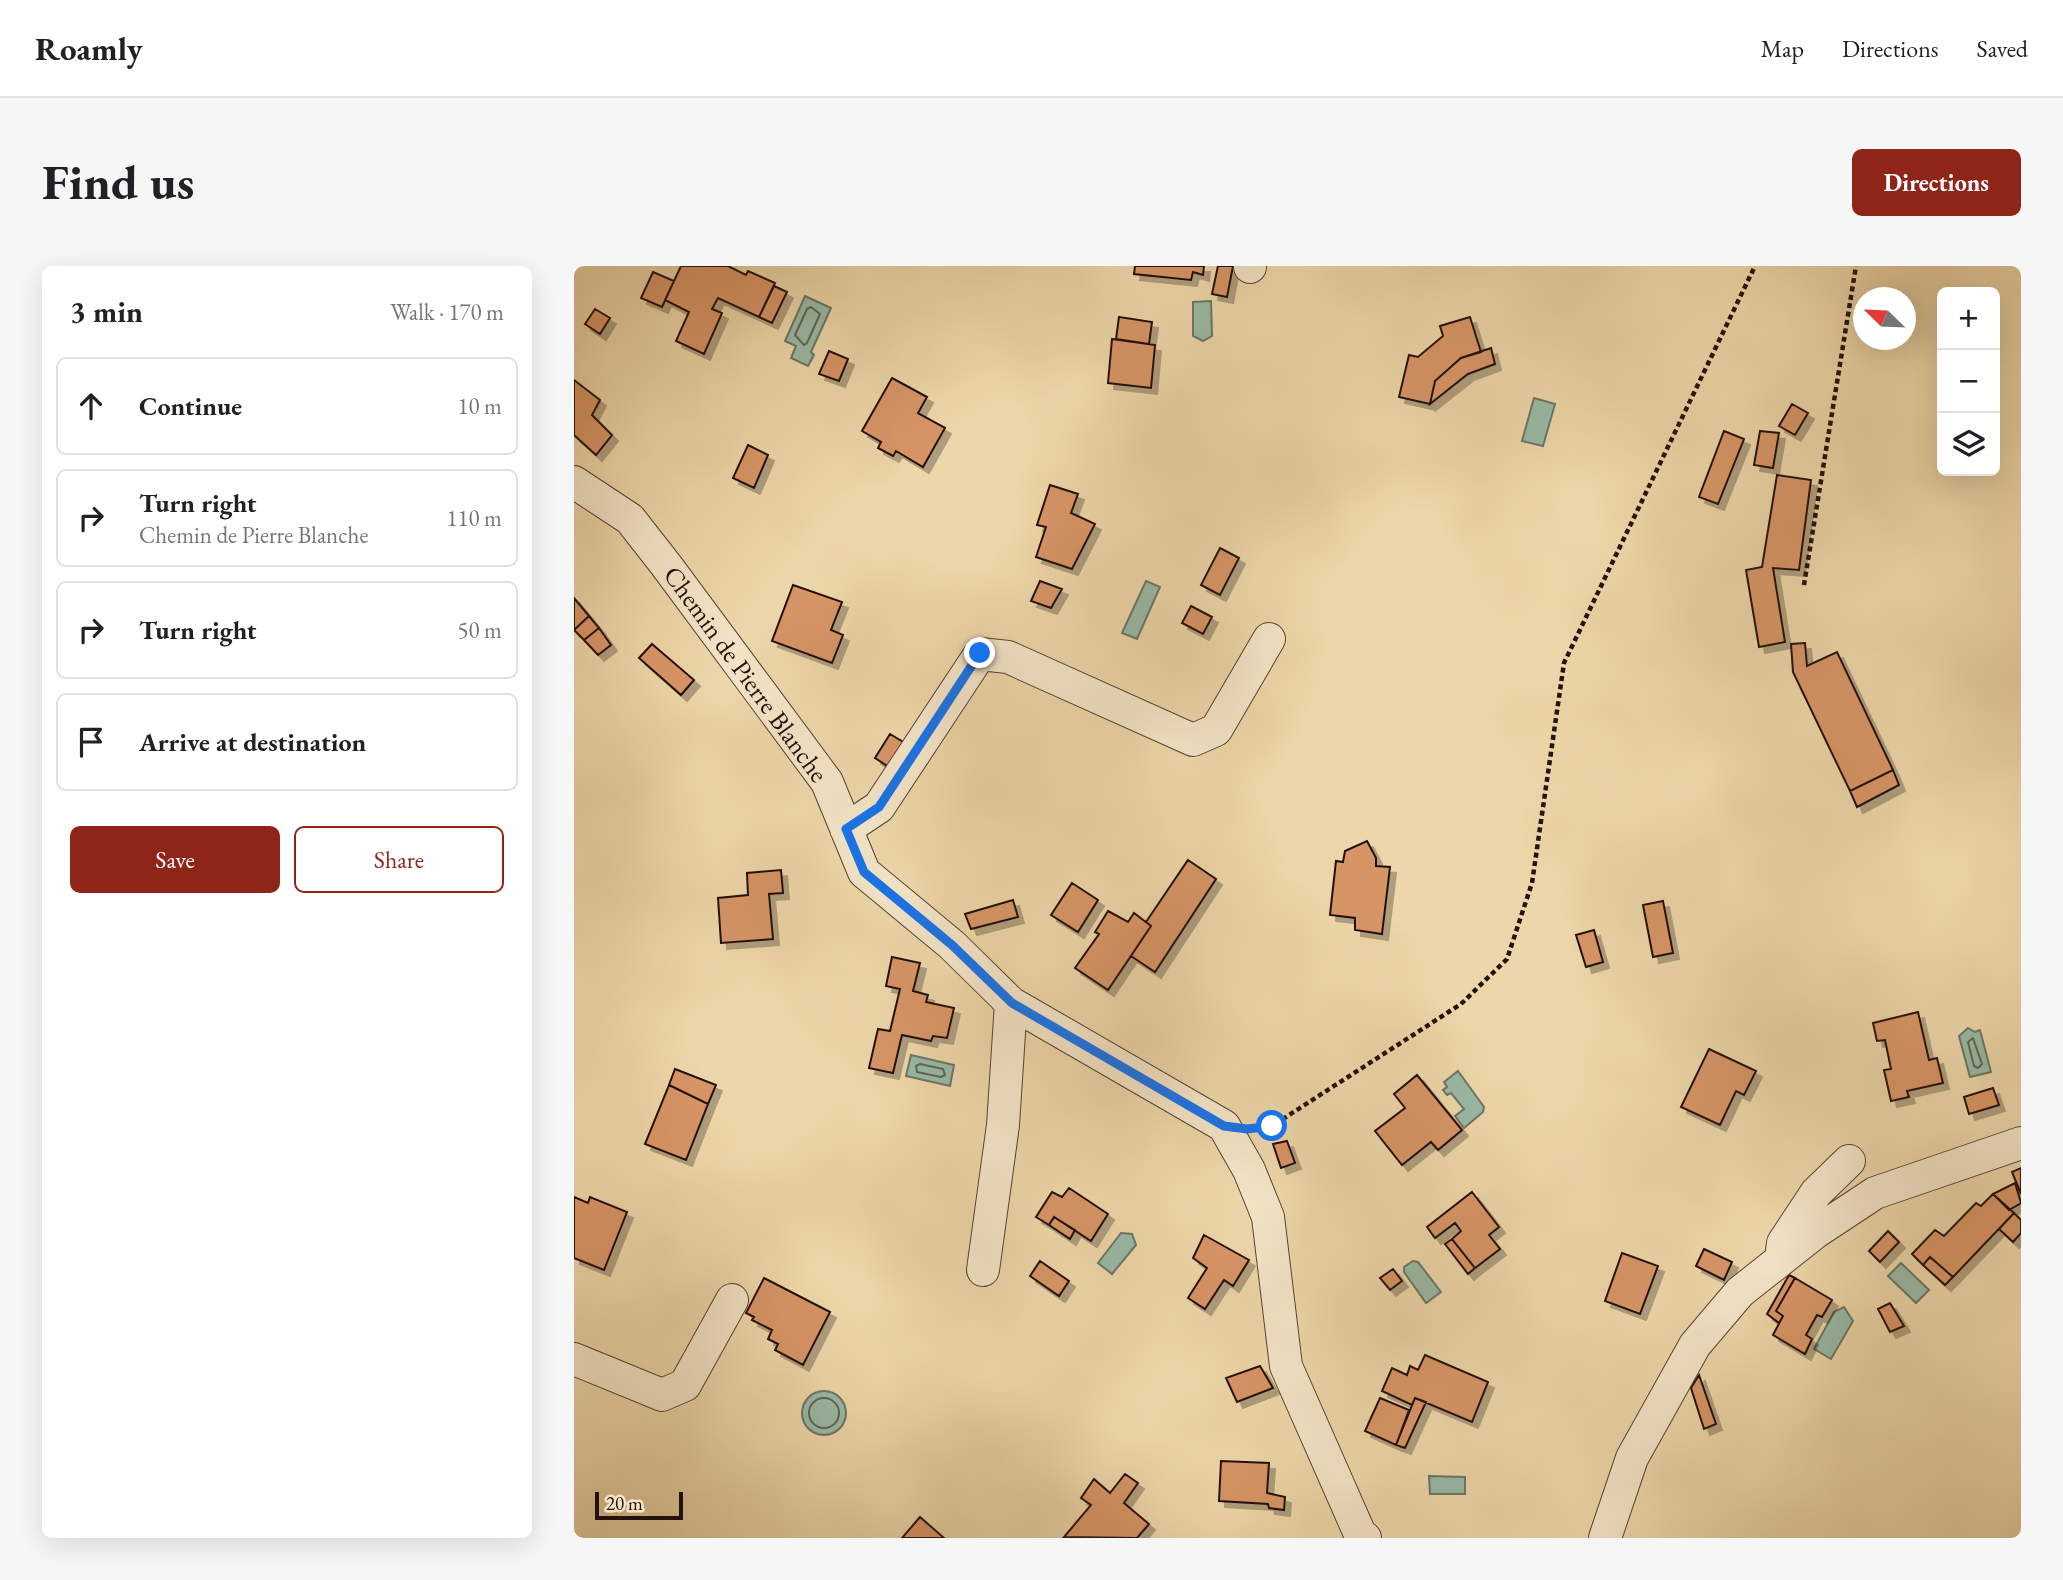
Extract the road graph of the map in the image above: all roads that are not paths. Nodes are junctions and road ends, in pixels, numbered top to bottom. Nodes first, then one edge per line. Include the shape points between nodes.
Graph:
1 (574, 482) edge
2 (1269, 639) dead end
3 (846, 829) junction
4 (1012, 1003) junction
5 (2021, 1143) edge
6 (1849, 1161) dead end
7 (1781, 1258) junction
8 (983, 1270) dead end
9 (732, 1300) dead end
10 (574, 1359) edge
11 (1365, 1538) edge
12 (1605, 1538) edge

1 - 3 street, Chemin de Pierre Blanche via 630,519 827,782
2 - 3 street via 1216,730 1193,740 1008,657 980,653 879,807
3 - 4 street, Chemin de Pierre Blanche via 864,872 952,945
4 - 8 street via 1003,1125
4 - 11 street, Chemin de Pierre Blanche via 1224,1126 1268,1217 1286,1366
5 - 7 street via 1875,1193
6 - 7 street via 1816,1194 1783,1244
7 - 12 street via 1740,1292 1695,1345 1632,1458
9 - 10 street via 685,1385 662,1395

